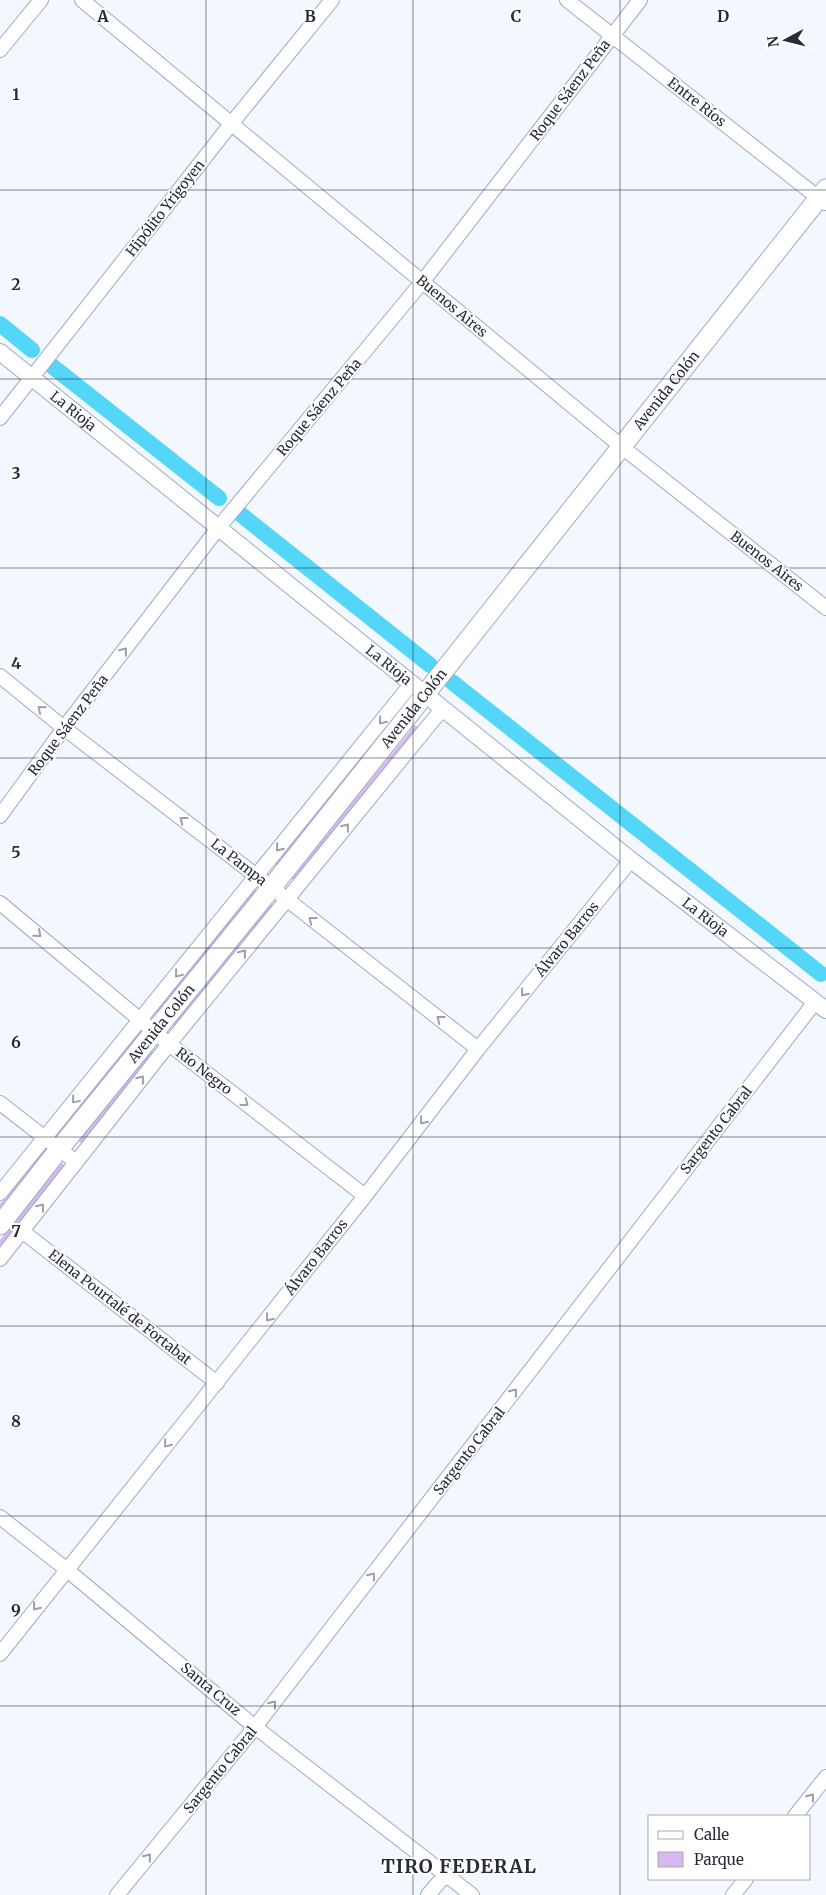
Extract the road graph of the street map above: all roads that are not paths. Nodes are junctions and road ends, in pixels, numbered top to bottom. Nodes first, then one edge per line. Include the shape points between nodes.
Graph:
1 (42, 0) edge
2 (82, 0) edge
3 (332, 0) edge
4 (567, 0) edge
5 (640, 0) edge
6 (612, 36) junction
7 (0, 50) edge
8 (231, 124) junction
9 (824, 197) edge
10 (423, 282) junction
11 (0, 352) edge
12 (32, 376) junction
13 (0, 418) edge
14 (622, 448) junction
15 (219, 527) junction
16 (826, 608) edge
17 (0, 676) edge
18 (419, 689) junction
19 (443, 708) junction
20 (64, 728) junction
21 (0, 816) edge
22 (631, 860) junction
23 (257, 876) junction
24 (272, 887) junction
25 (286, 900) junction
26 (0, 903) edge
27 (821, 1006) edge
28 (148, 1026) junction
29 (169, 1044) junction
30 (478, 1049) junction
31 (0, 1103) edge
32 (44, 1136) junction
33 (60, 1148) junction
34 (76, 1162) junction
35 (0, 1193) edge
36 (365, 1196) junction
37 (0, 1225) edge
38 (22, 1231) junction
39 (0, 1259) edge
40 (217, 1383) junction
41 (0, 1517) edge
42 (66, 1569) junction
43 (0, 1654) edge
44 (255, 1727) junction
45 (826, 1777) edge
46 (796, 1815) edge
47 (446, 1874) junction
48 (745, 1880) edge
49 (117, 1895) edge
50 (428, 1895) edge
51 (472, 1895) edge
52 (733, 1895) edge

1 - 7 street
2 - 8 street, Buenos Aires
3 - 8 street, Hipólito Yrigoyen
4 - 6 street, Entre Ríos
5 - 6 street, Roque Sáenz Peña
6 - 9 street, Entre Ríos
6 - 10 street, Roque Sáenz Peña
8 - 10 street, Buenos Aires
8 - 12 street, Hipólito Yrigoyen
9 - 14 main road, Avenida Colón
10 - 14 street, Buenos Aires
10 - 15 street, Roque Sáenz Peña
11 - 12 street, La Rioja
12 - 13 street, Hipólito Yrigoyen
12 - 15 street, La Rioja
14 - 16 street, Buenos Aires
14 - 18 main road, Avenida Colón
15 - 18 street, La Rioja
20 -> 15 street, Roque Sáenz Peña
20 -> 17 street, La Pampa
18 - 19 street, La Rioja
18 -> 23 street, Avenida Colón
18 - 24 main road, Avenida Colón
19 - 22 street, La Rioja
25 -> 19 street, Avenida Colón
20 - 21 street, Roque Sáenz Peña
23 -> 20 street, La Pampa
22 - 27 street, La Rioja
22 -> 30 street, Álvaro Barros
23 - 24 street, La Pampa
23 -> 28 street, Avenida Colón
24 - 25 street, La Pampa
24 - 28 main road, Avenida Colón
29 -> 25 street, Avenida Colón
30 -> 25 street, La Pampa
26 -> 28 street, Río Negro
44 -> 27 street, Sargento Cabral
28 - 29 street, Río Negro
28 -> 32 street, Avenida Colón
28 - 33 main road, Avenida Colón
34 -> 29 street, Avenida Colón
29 -> 36 street, Río Negro
30 -> 36 street, Álvaro Barros
31 - 32 street
32 - 33 street
32 - 35 street, Avenida Colón
33 - 34 street
33 - 37 main road, Avenida Colón
38 -> 34 street, Avenida Colón
36 -> 40 street, Álvaro Barros
38 - 39 street, Avenida Colón
38 - 40 street, Elena Pourtalé de Fortabat
40 -> 42 street, Álvaro Barros
41 - 42 street, Santa Cruz
42 -> 43 street, Álvaro Barros
42 - 44 street, Santa Cruz
44 - 47 street, Santa Cruz
49 -> 44 street, Sargento Cabral
46 -> 45 street
47 - 50 street
47 - 51 street, Santa Cruz
48 - 52 street

